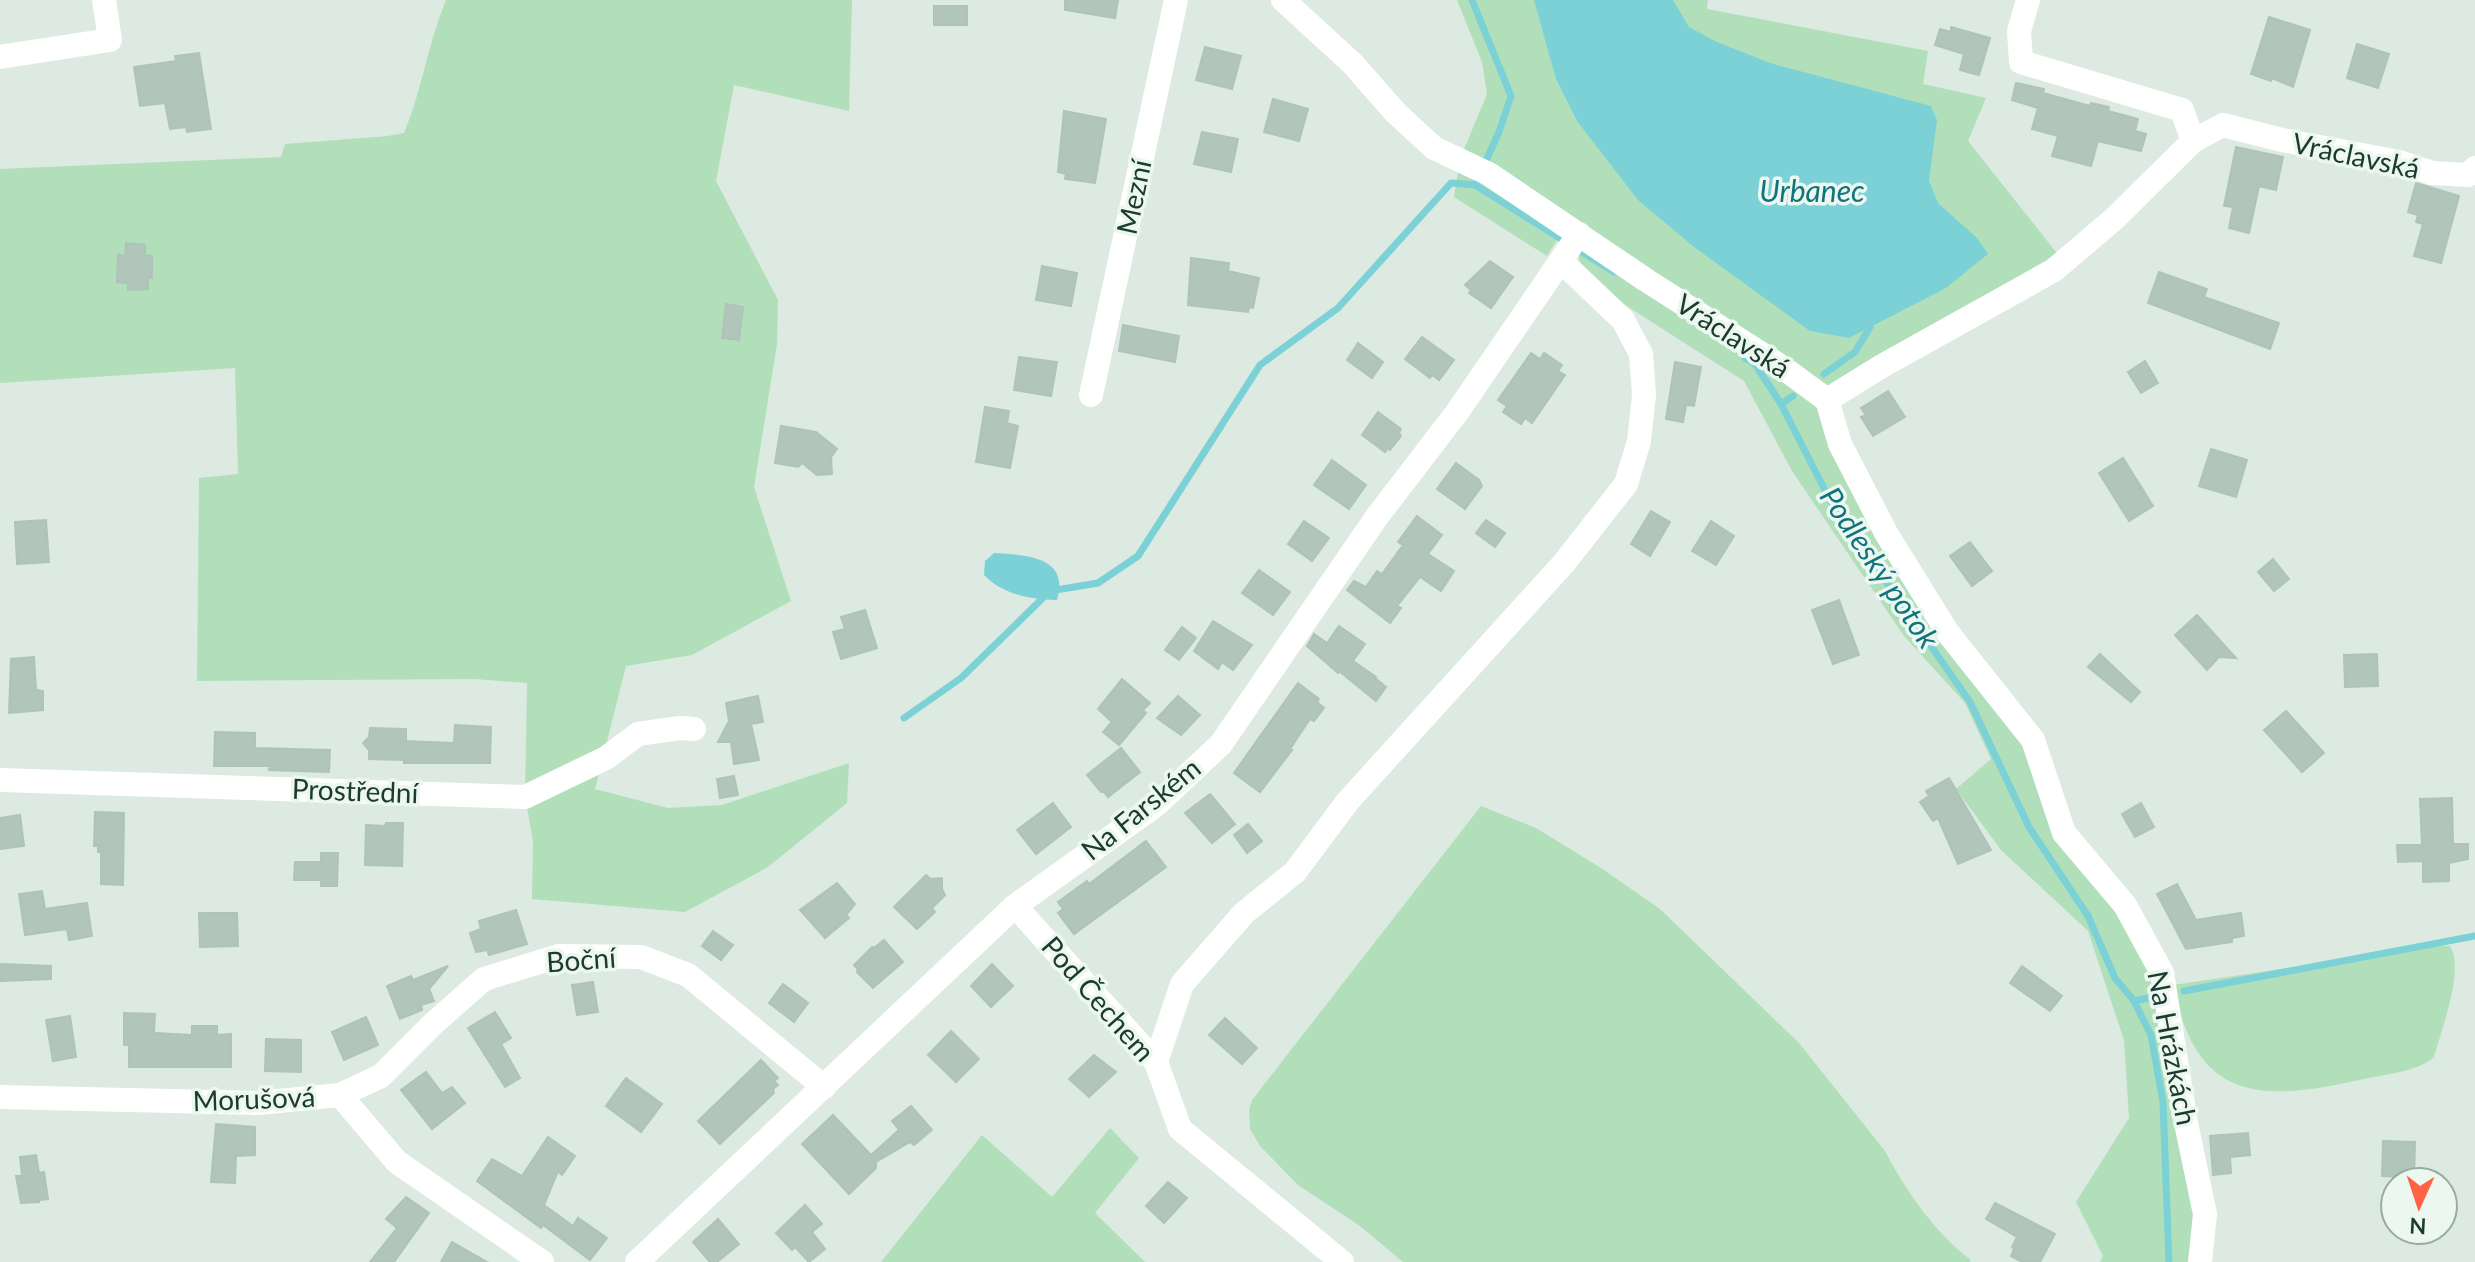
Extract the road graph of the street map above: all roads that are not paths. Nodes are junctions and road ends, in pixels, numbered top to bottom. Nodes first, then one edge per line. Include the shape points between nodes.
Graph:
1 (104, 0) edge
2 (1176, 0) edge
3 (1283, 0) edge
4 (2028, 0) edge
5 (0, 57) edge
6 (2193, 141) junction
7 (2475, 168) edge
8 (1571, 246) junction
9 (1091, 395) dead end
10 (1827, 400) junction
11 (694, 729) dead end
12 (0, 780) edge
13 (1015, 906) junction
14 (1156, 1062) junction
15 (824, 1087) junction
16 (340, 1095) junction
17 (0, 1097) edge
18 (542, 1262) edge
19 (637, 1262) edge
20 (1342, 1262) edge
21 (2200, 1262) edge

1 - 5 street via 110,40
2 - 9 street, Mezní
3 - 8 street, Vráclavská via 1434,148 1482,170
4 - 6 street via 2019,31 2021,62 2182,110
6 - 7 street, Vráclavská via 2223,125 2432,173 2468,175
6 - 10 street, Vráclavská via 2054,270
8 - 10 street, Vráclavská via 1646,280
8 - 13 street, Na Farském via 1221,744 1156,805
8 - 14 street via 1641,354 1639,441 1626,484 1564,563 1348,801 1295,872 1244,913 1182,984
10 - 21 street, Na Hrázkách via 1840,444 1886,533 1948,633 2033,740 2064,833 2125,905 2162,973 2205,1214
11 - 12 street, Prostřední via 638,734 606,758 525,797
13 - 14 street, Pod Čechem
13 - 15 street, Na Farském
14 - 20 street, Pod Čechem via 1180,1129
15 - 16 street, Boční via 688,975 641,957 559,956 484,979 381,1076
15 - 19 street, Na Farském
16 - 17 street, Morušová via 258,1103
16 - 18 street, Morušová via 397,1162

